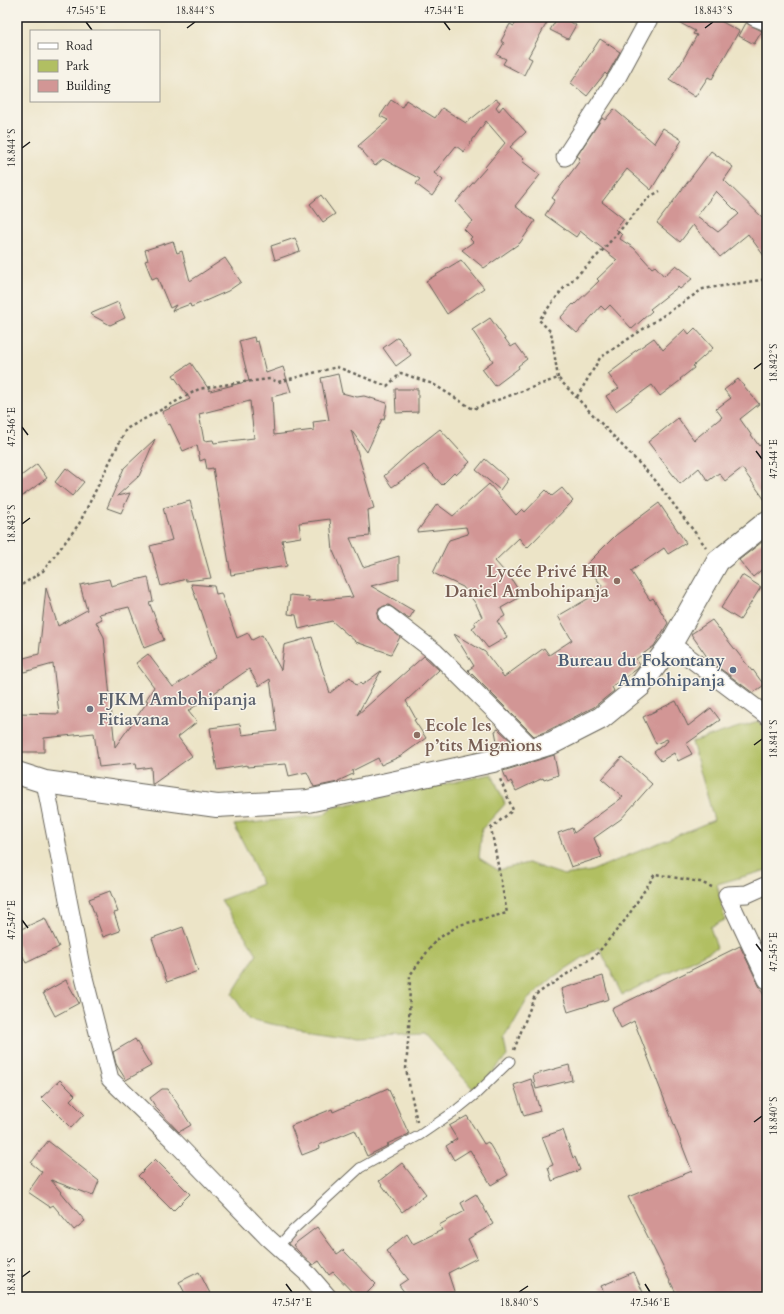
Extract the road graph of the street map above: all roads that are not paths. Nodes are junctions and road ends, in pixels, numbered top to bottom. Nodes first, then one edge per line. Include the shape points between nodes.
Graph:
1 (650, 17) edge
2 (754, 17) edge
3 (767, 22) edge
4 (565, 157) dead end
5 (767, 522) edge
6 (387, 615) dead end
7 (671, 644) junction
8 (767, 716) edge
9 (533, 749) junction
10 (17, 773) edge
11 (45, 782) junction
12 (767, 885) edge
13 (767, 980) edge
14 (510, 1061) road end
15 (278, 1247) junction
16 (328, 1297) edge

1 - 4 street via 618,76
2 - 3 street
5 - 7 street via 718,561
6 - 9 street via 435,652
7 - 8 street
7 - 9 street via 640,686 601,718 552,743
9 - 11 street via 493,762 308,801 217,806
10 - 11 street
11 - 15 street via 81,966 110,1079
12 - 13 street via 747,894 727,895
14 - 15 lane via 455,1111 420,1135 360,1168
15 - 16 street via 309,1275

